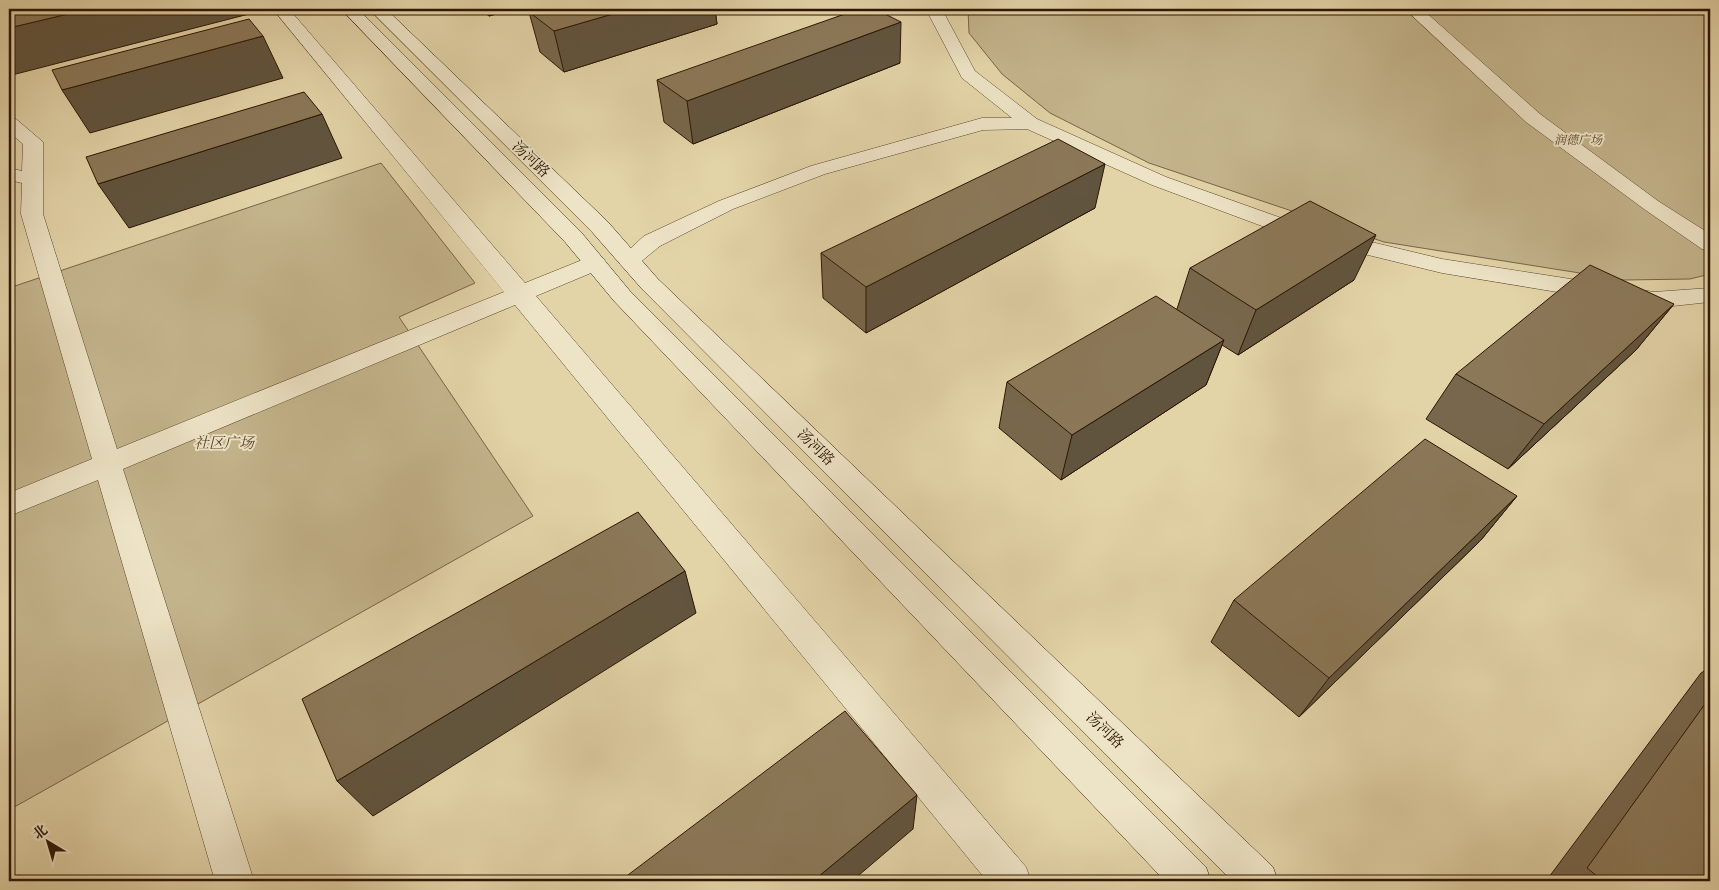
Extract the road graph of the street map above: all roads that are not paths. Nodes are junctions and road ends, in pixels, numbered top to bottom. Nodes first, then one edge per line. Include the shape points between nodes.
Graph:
1 (281, 9) edge
2 (349, 9) edge
3 (377, 9) edge
4 (938, 9) edge
5 (1413, 9) edge
6 (9, 123) edge
7 (1030, 123) junction
8 (21, 176) edge
9 (1710, 244) edge
10 (629, 260) junction
11 (594, 263) junction
12 (522, 294) junction
13 (1710, 295) edge
14 (108, 465) junction
15 (9, 505) edge
16 (234, 881) edge
17 (1012, 881) edge
18 (1192, 881) edge
19 (1260, 881) edge

1 - 12 street
2 - 11 street, 汤河路 via 573,237
3 - 10 street, 汤河路 via 600,227
4 - 7 street via 937,15 968,74
5 - 9 street via 1533,118
6 - 8 street via 33,142
7 - 10 street via 982,124 818,170 726,206 652,241
7 - 13 street via 1159,181 1304,232 1442,266 1654,300
8 - 14 street
10 - 19 street, 汤河路
11 - 12 street
11 - 18 street, 汤河路 via 636,310
12 - 14 street
12 - 17 street
14 - 15 street
14 - 16 street

